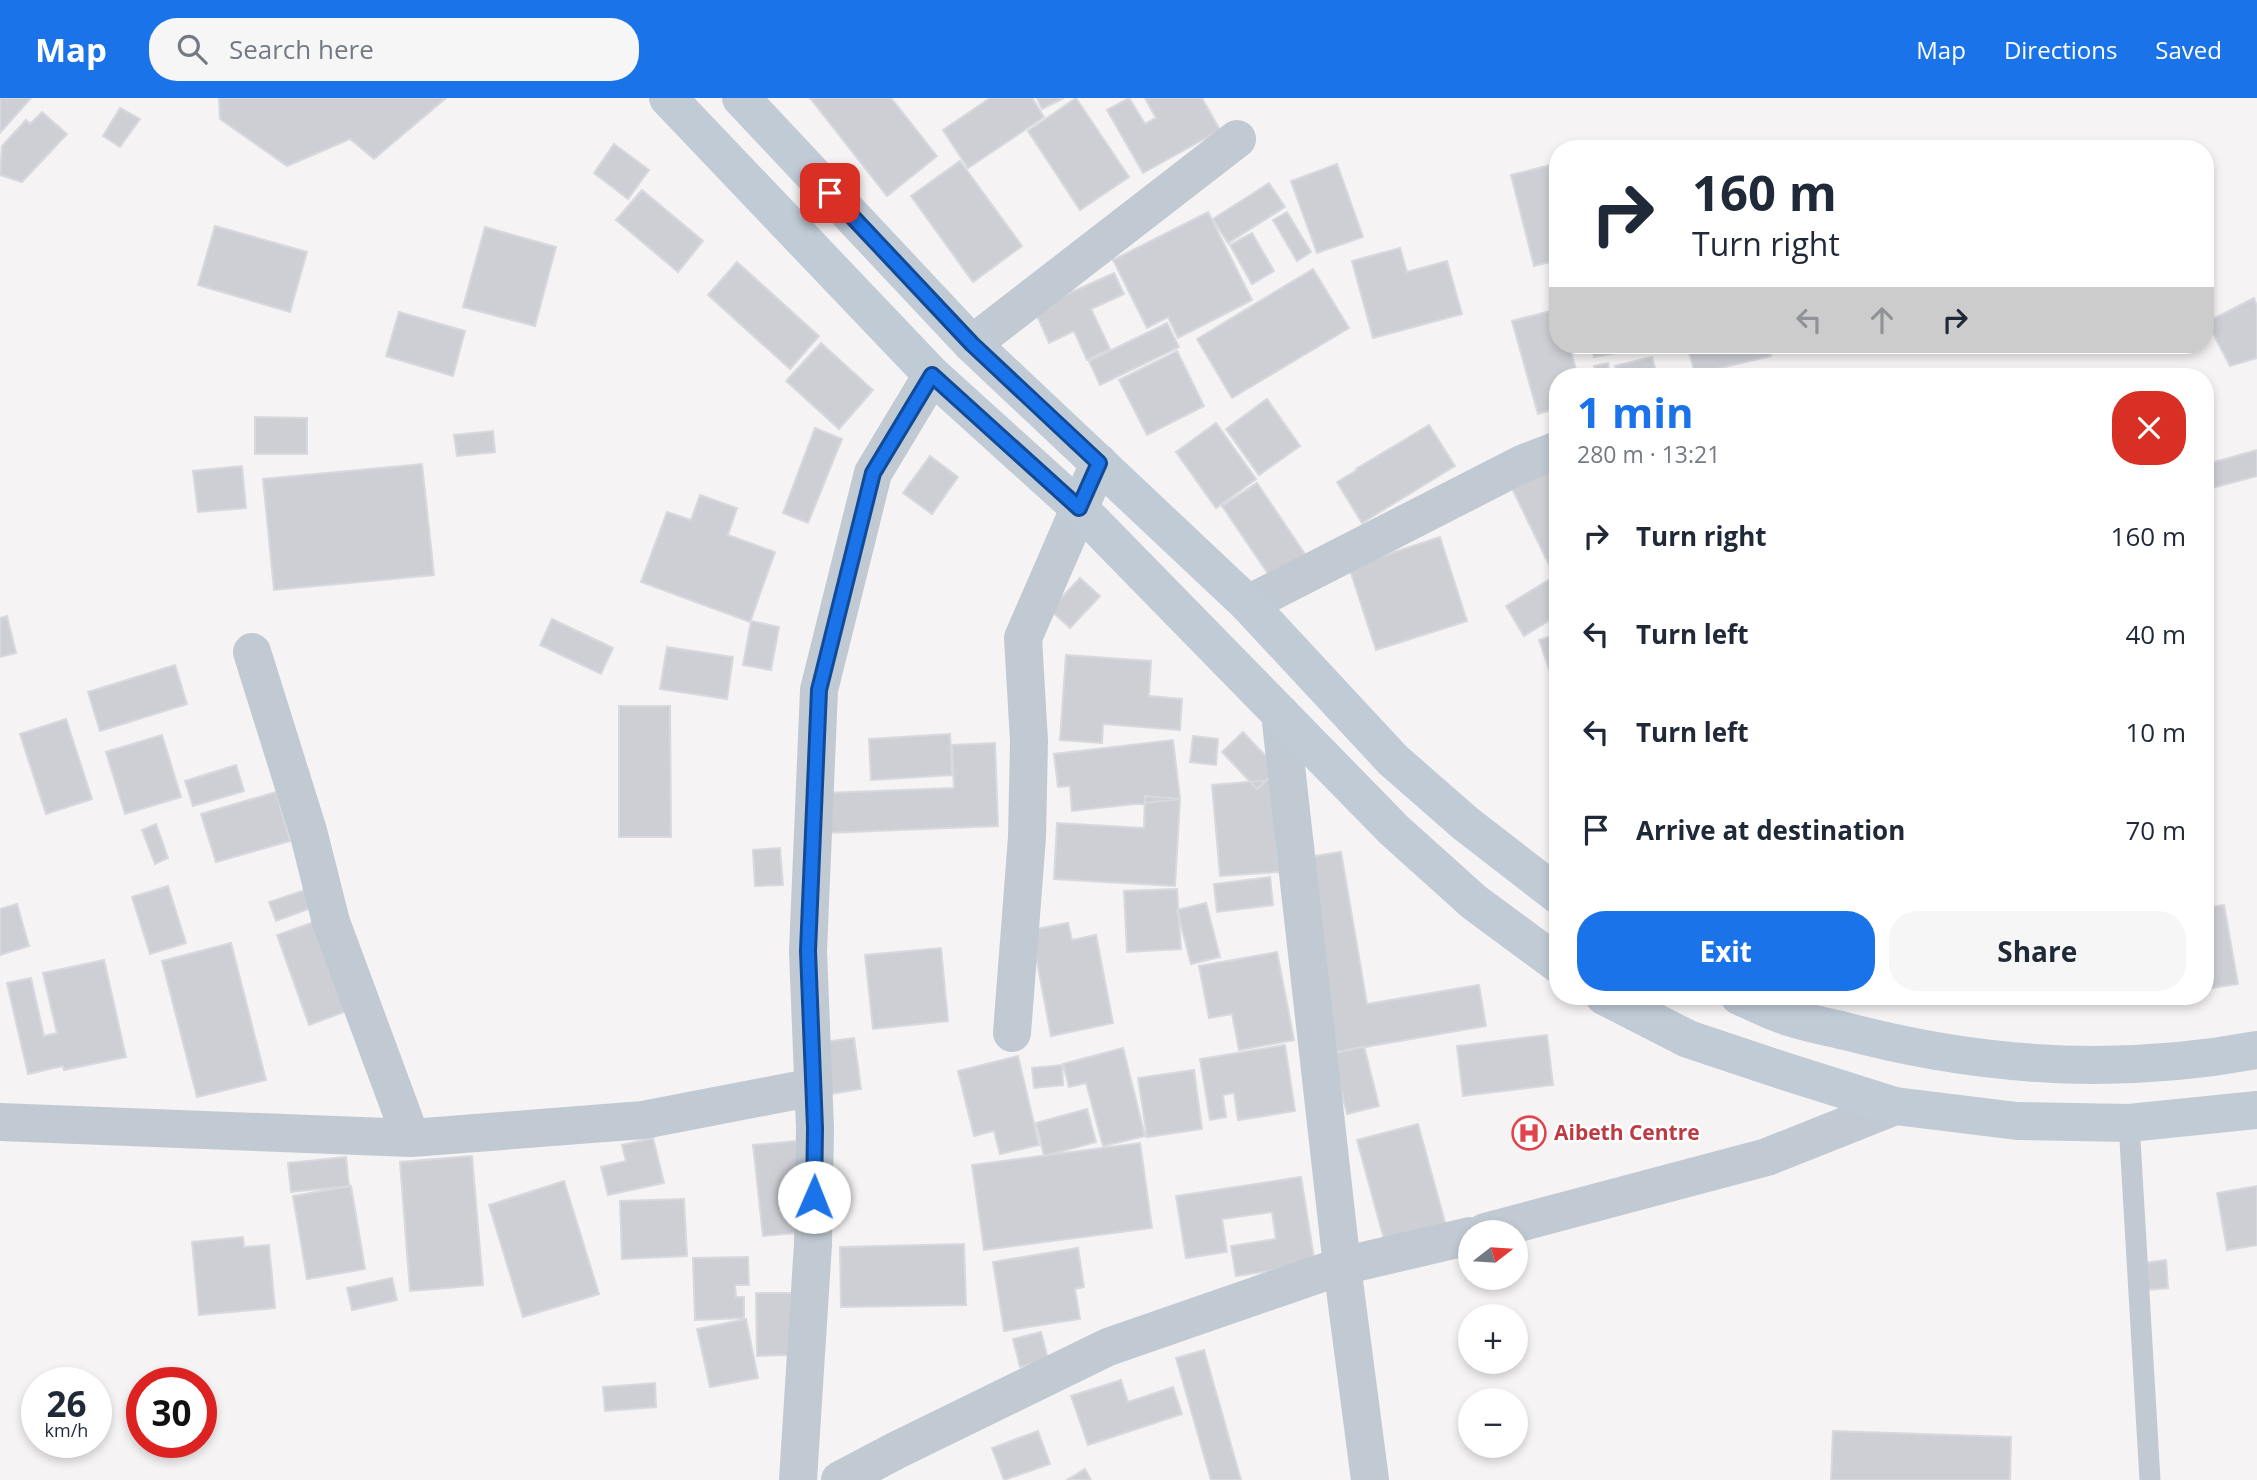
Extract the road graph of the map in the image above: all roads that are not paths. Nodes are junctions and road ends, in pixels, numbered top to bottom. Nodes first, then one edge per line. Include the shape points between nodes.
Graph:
1 (668, 98) edge
2 (741, 98) edge
3 (1237, 139) dead end
4 (972, 344) junction
5 (932, 375) junction
6 (1549, 453) edge
7 (1099, 463) junction
8 (1079, 508) junction
9 (1248, 604) junction
10 (252, 652) dead end
11 (1280, 713) junction
12 (1549, 888) edge
13 (1549, 957) edge
14 (1622, 1005) edge
15 (1760, 1005) edge
16 (1012, 1033) dead end
17 (2257, 1050) edge
18 (814, 1087) junction
19 (1895, 1106) junction
20 (2257, 1110) edge
21 (0, 1122) edge
22 (2129, 1123) junction
23 (411, 1138) junction
24 (1528, 1221) edge
25 (1458, 1239) edge
26 (1342, 1266) junction
27 (798, 1480) edge
28 (840, 1480) edge
29 (1370, 1480) edge
30 (2150, 1480) edge

1 - 5 main road
2 - 4 main road
3 - 4 street
4 - 7 main road
5 - 8 main road
5 - 18 street via 873,473 819,690 808,951
6 - 9 street
7 - 8 street
7 - 9 main road
8 - 11 main road
8 - 16 street via 1023,638 1029,741 1027,838
9 - 12 main road via 1393,760
10 - 23 street via 331,922
11 - 13 main road via 1394,830 1474,902
11 - 26 street
14 - 19 main road via 1688,1039
15 - 17 main road via 1891,1044 2000,1062 2164,1063
18 - 23 street via 643,1120
18 - 27 street via 813,1244
19 - 22 main road via 2017,1121
19 - 24 street via 1767,1157
20 - 22 main road
21 - 23 street
22 - 30 lane
25 - 26 street
26 - 28 street via 1108,1347
26 - 29 street

